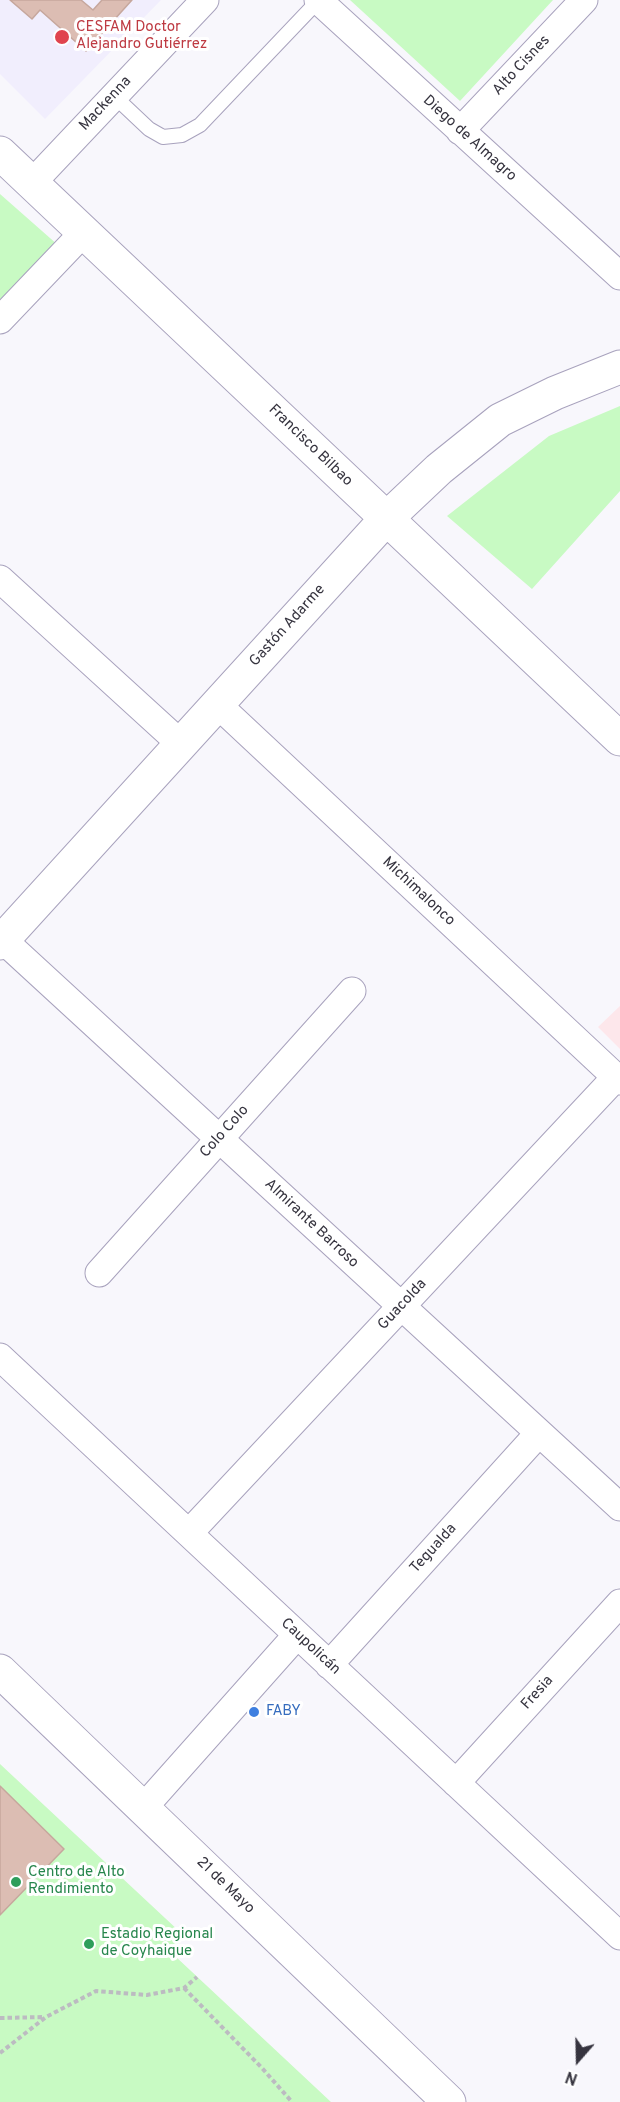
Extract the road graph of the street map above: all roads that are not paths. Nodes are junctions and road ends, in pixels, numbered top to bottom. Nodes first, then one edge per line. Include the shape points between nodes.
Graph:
1 (205, 0) edge
2 (319, 0) edge
3 (584, 0) edge
4 (114, 96) junction
5 (460, 132) junction
6 (0, 153) edge
7 (32, 183) junction
8 (84, 232) junction
9 (620, 276) edge
10 (0, 320) edge
11 (620, 366) edge
12 (386, 519) junction
13 (0, 579) edge
14 (217, 704) junction
15 (620, 739) edge
16 (181, 744) junction
17 (1, 942) edge
18 (352, 991) dead end
19 (618, 1079) edge
20 (219, 1139) junction
21 (99, 1273) dead end
22 (402, 1306) junction
23 (0, 1357) edge
24 (539, 1433) junction
25 (620, 1507) edge
26 (189, 1533) junction
27 (620, 1603) edge
28 (297, 1635) junction
29 (329, 1665) junction
30 (0, 1671) edge
31 (456, 1783) junction
32 (144, 1808) junction
33 (620, 1936) edge
34 (449, 2102) edge

1 - 4 street, Mackenna
2 - 4 lane via 200,125 182,135 163,137 149,129
2 - 5 street, Diego de Almagro
3 - 5 street, Alto Cisnes
4 - 7 street, Mackenna
5 - 9 street, Diego de Almagro
6 - 7 street, Francisco Bilbao
7 - 8 street, Francisco Bilbao
8 - 10 street
8 - 12 street, Francisco Bilbao
11 - 12 street, Gastón Adarme via 500,420 439,469
12 - 14 street, Gastón Adarme
12 - 15 street, Francisco Bilbao
13 - 16 street
14 - 16 street, Gastón Adarme
14 - 19 street, Michimalonco
16 - 17 street, Gastón Adarme
17 - 20 street, Almirante Barroso
18 - 20 street, Colo Colo
19 - 22 street, Guacolda
20 - 21 street, Colo Colo
20 - 22 street, Almirante Barroso
22 - 24 street, Almirante Barroso
22 - 26 street, Guacolda
23 - 26 street, Caupolicán
24 - 25 street, Almirante Barroso
24 - 29 street, Tegualda
26 - 28 street, Caupolicán
27 - 31 street, Fresia
28 - 29 street, Caupolicán
28 - 32 street
29 - 31 street, Caupolicán
30 - 32 street, 21 de Mayo
31 - 33 street, Caupolicán
32 - 34 street, 21 de Mayo

